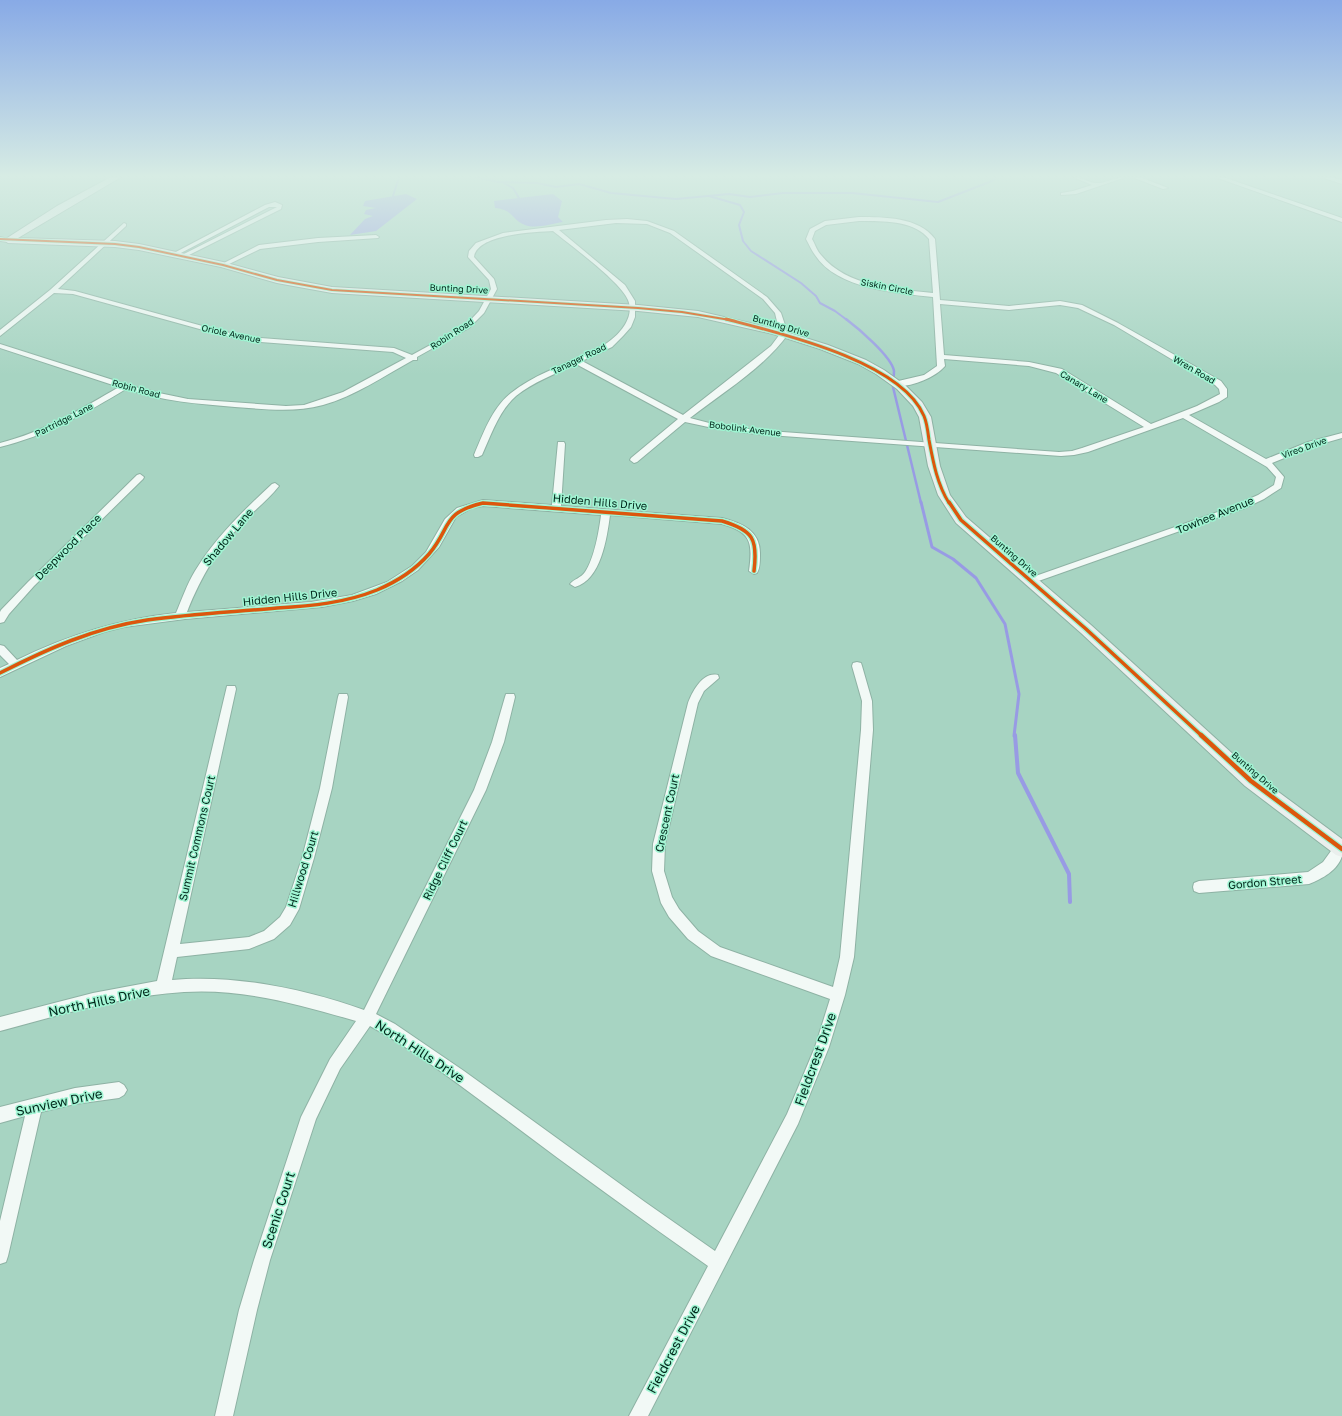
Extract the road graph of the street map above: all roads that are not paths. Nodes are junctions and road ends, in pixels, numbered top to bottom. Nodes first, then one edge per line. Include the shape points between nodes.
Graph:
1 (74, 243) edge
2 (197, 243) edge
3 (208, 243) edge
4 (292, 243) edge
5 (481, 243) edge
6 (571, 243) edge
7 (688, 243) edge
8 (811, 243) edge
9 (932, 243) edge
10 (106, 244) junction
11 (179, 255) junction
12 (223, 265) junction
13 (52, 291) junction
14 (490, 299) junction
15 (937, 299) junction
16 (632, 307) junction
17 (0, 334) edge
18 (784, 334) junction
19 (0, 346) edge
20 (941, 357) junction
21 (414, 358) junction
22 (576, 361) junction
23 (897, 384) junction
24 (125, 387) junction
25 (1183, 415) junction
26 (684, 419) junction
27 (1150, 427) junction
28 (1342, 435) edge
29 (561, 444) dead end
30 (0, 445) edge
31 (930, 445) junction
32 (478, 454) dead end
33 (634, 460) dead end
34 (1266, 462) junction
35 (140, 477) dead end
36 (275, 486) dead end
37 (556, 508) junction
38 (606, 512) junction
39 (754, 571) dead end
40 (1030, 581) junction
41 (575, 584) dead end
42 (180, 616) junction
43 (0, 620) edge
44 (0, 649) edge
45 (16, 665) junction
46 (857, 666) dead end
47 (0, 673) edge
48 (714, 678) dead end
49 (231, 689) dead end
50 (510, 696) dead end
51 (343, 698) dead end
52 (1341, 848) edge
53 (1199, 887) dead end
54 (172, 951) junction
55 (164, 987) junction
56 (838, 995) junction
57 (367, 1018) junction
58 (0, 1024) edge
59 (119, 1090) dead end
60 (35, 1106) junction
61 (0, 1115) edge
62 (0, 1256) edge
63 (718, 1263) junction
64 (224, 1416) edge
65 (638, 1416) edge

1 - 10 street, Bunting Drive
2 - 11 street
3 - 11 street
4 - 12 street via 259,247
5 - 14 street via 471,254 472,259 493,282 494,289
6 - 16 street via 623,286 630,296
7 - 18 street via 765,298 778,314
8 - 15 street, Siskin Circle via 822,260 851,280
9 - 15 street, Siskin Circle
10 - 11 street, Bunting Drive
10 - 13 street
11 - 12 street, Bunting Drive
12 - 14 street, Bunting Drive via 277,280 320,288
13 - 17 street
13 - 21 street, Oriole Avenue via 72,292 248,339 394,350
14 - 16 street, Bunting Drive
14 - 21 street, Robin Road via 482,312 466,327
15 - 20 street, Siskin Circle
15 - 25 street, Wren Road via 1009,308 1060,303 1080,306 1091,311 1221,386 1224,392 1222,398
16 - 18 street, Bunting Drive via 706,316
16 - 22 street, Tanager Road via 631,322 621,335 602,349
18 - 23 street, Bunting Drive via 862,362
18 - 26 street via 774,348 759,361
19 - 24 street, Robin Road
20 - 23 street via 941,366 930,375
20 - 27 street, Canary Lane via 1029,364 1059,371
21 - 24 street, Robin Road via 346,394 321,403 299,407 188,401
22 - 26 street, Bobolink Avenue
22 - 32 street, Tanager Road via 527,385 507,400 491,425
23 - 31 street, Bunting Drive via 922,410
24 - 30 street, Partridge Lane via 56,426 31,437
25 - 27 street, Wren Road
25 - 34 street, Towhee Avenue
26 - 31 street, Bobolink Avenue via 726,429
26 - 33 street
27 - 31 street, Wren Road via 1067,454
28 - 34 street, Vireo Drive
29 - 37 street
31 - 40 street, Bunting Drive via 941,487 954,512
34 - 40 street, Towhee Avenue via 1274,469 1280,481 1278,486 1264,496 1166,535
35 - 43 street, Deepwood Place via 31,584
36 - 42 street, Shadow Lane via 236,525 207,560
37 - 38 street, Hidden Hills Drive
37 - 42 street, Hidden Hills Drive via 493,503 477,504 462,509 448,520 436,545 422,562 386,586 350,599 324,604
38 - 39 street, Hidden Hills Drive via 715,520 735,525 747,531 755,542
38 - 41 street via 591,571
40 - 52 street, Bunting Drive via 1118,657 1251,781
42 - 45 street, Hidden Hills Drive via 101,629 70,639
44 - 45 street
45 - 47 street, Hidden Hills Drive
46 - 56 street, Fieldcrest Drive via 867,701 867,730 847,958
48 - 56 street, Crescent Court via 704,684 693,703 659,844 658,871 666,899 693,936 716,952
49 - 54 street, Summit Commons Court
50 - 57 street, Ridge Cliff Court via 498,742 480,790
51 - 54 street, Hillwood Court via 326,788 308,858 292,910 285,921 269,935 249,943
52 - 53 street, Gordon Street via 1328,868 1309,878
54 - 55 street, Summit Commons Court
55 - 57 street, North Hills Drive via 209,985 245,988 311,1001
55 - 58 street, North Hills Drive via 93,1000
56 - 63 street, Fieldcrest Drive via 822,1047 793,1119
57 - 63 street, North Hills Drive via 390,1029 453,1072
57 - 64 street, Scenic Court via 335,1064 307,1123 258,1274
59 - 60 street, Sunview Drive via 74,1096
60 - 61 street, Sunview Drive
60 - 62 street
63 - 65 street, Fieldcrest Drive

